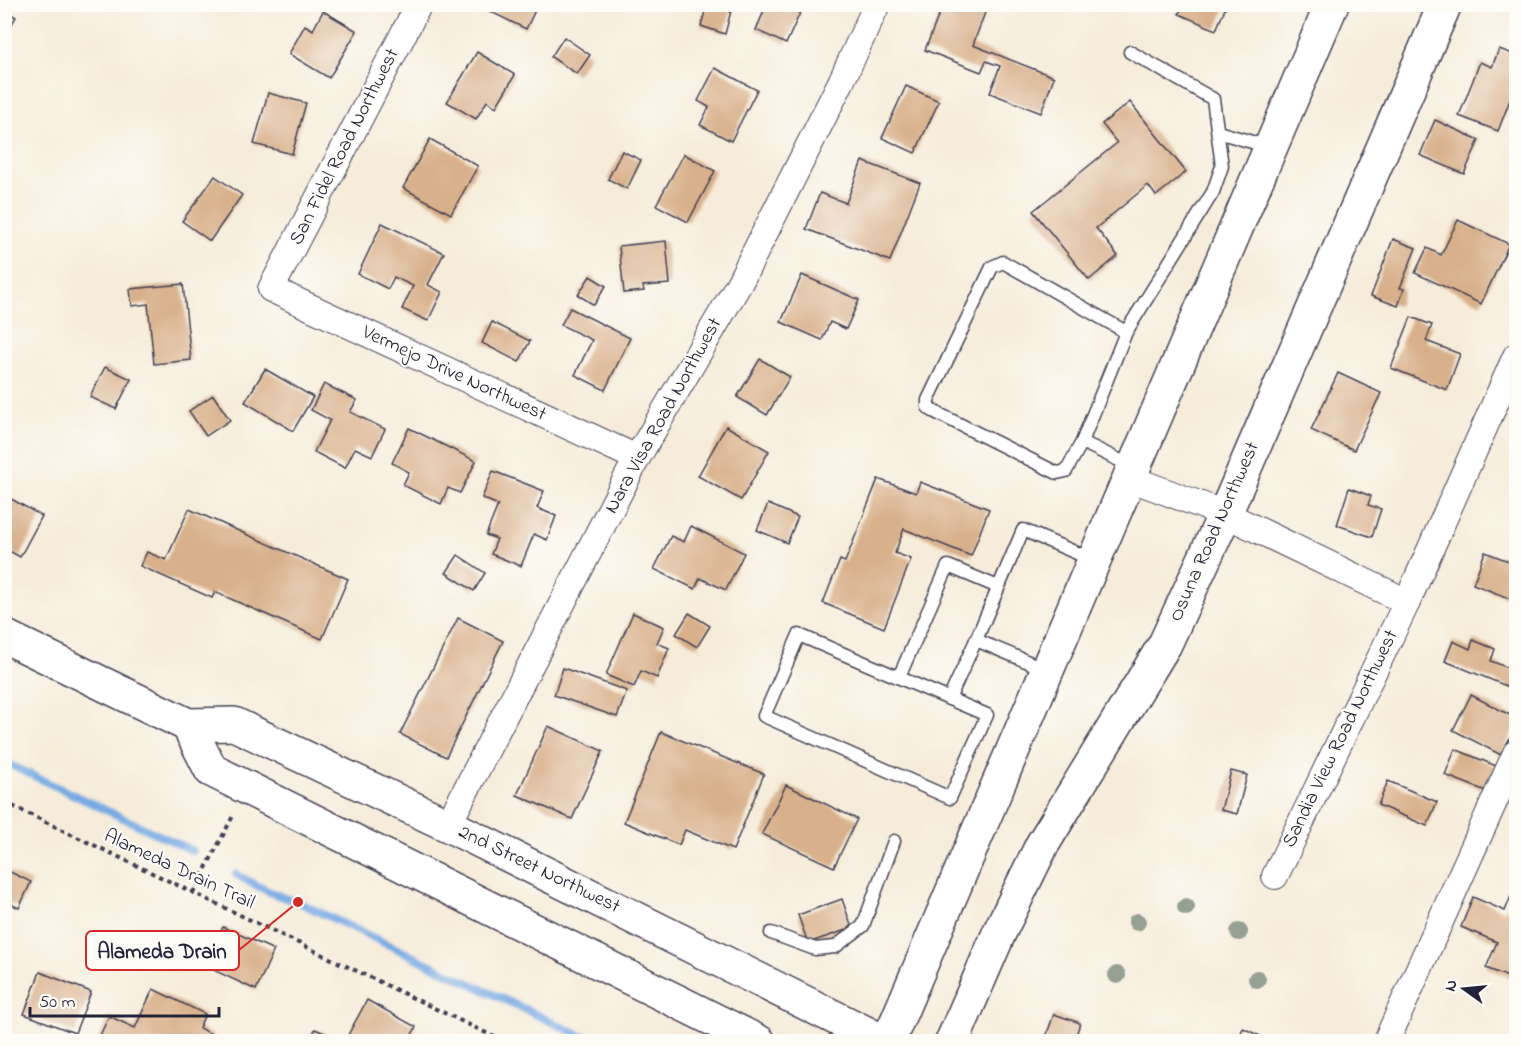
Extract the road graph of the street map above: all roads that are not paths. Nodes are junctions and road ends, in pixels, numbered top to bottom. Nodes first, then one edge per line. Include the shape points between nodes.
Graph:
1 (419, 4) edge
2 (877, 4) edge
3 (1332, 4) edge
4 (1445, 4) edge
5 (1130, 52) dead end
6 (1218, 132) junction
7 (1271, 147) junction
8 (271, 289) joint
9 (1126, 332) junction
10 (1516, 356) edge
11 (1082, 442) junction
12 (637, 458) junction
13 (1132, 473) junction
14 (1224, 514) junction
15 (1095, 560) junction
16 (998, 587) junction
17 (1407, 602) junction
18 (4, 636) edge
19 (976, 640) junction
20 (1047, 670) junction
21 (899, 677) junction
22 (950, 699) junction
23 (188, 724) junction
24 (1516, 753) edge
25 (448, 825) junction
26 (894, 841) dead end
27 (1275, 876) dead end
28 (771, 933) dead end
29 (759, 1041) edge
30 (886, 1041) edge
31 (952, 1041) edge
32 (1386, 1041) edge

1 - 8 street, San Fidel Road Northwest
2 - 12 street, Nara Visa Road Northwest via 740,282
3 - 7 main road
4 - 14 main road, Osuna Road Northwest
5 - 6 lane via 1213,99
6 - 7 lane
6 - 9 lane via 1222,166 1213,192
7 - 13 main road
8 - 12 street, Vermejo Drive Northwest
9 - 11 lane
9 - 11 lane via 1003,262 997,264 992,267 928,400 933,411 1057,473 1066,471
10 - 17 street, Sandia View Road Northwest
11 - 13 lane
12 - 25 street, Nara Visa Road Northwest
13 - 14 street
13 - 15 main road
14 - 17 street
14 - 31 main road, Osuna Road Northwest via 1165,644 1042,845
15 - 16 lane via 1023,530
15 - 20 main road
16 - 19 lane
16 - 21 lane via 948,566
17 - 27 street, Sandia View Road Northwest
18 - 23 main road, 2nd Street Northwest
19 - 20 lane
19 - 22 lane
20 - 30 main road
21 - 22 lane
21 - 22 lane via 799,635 764,716 950,798 987,716
23 - 25 main road, 2nd Street Northwest via 234,724
23 - 29 main road via 211,770
24 - 32 street
25 - 30 main road, 2nd Street Northwest
26 - 28 lane via 863,926 836,948 815,949

